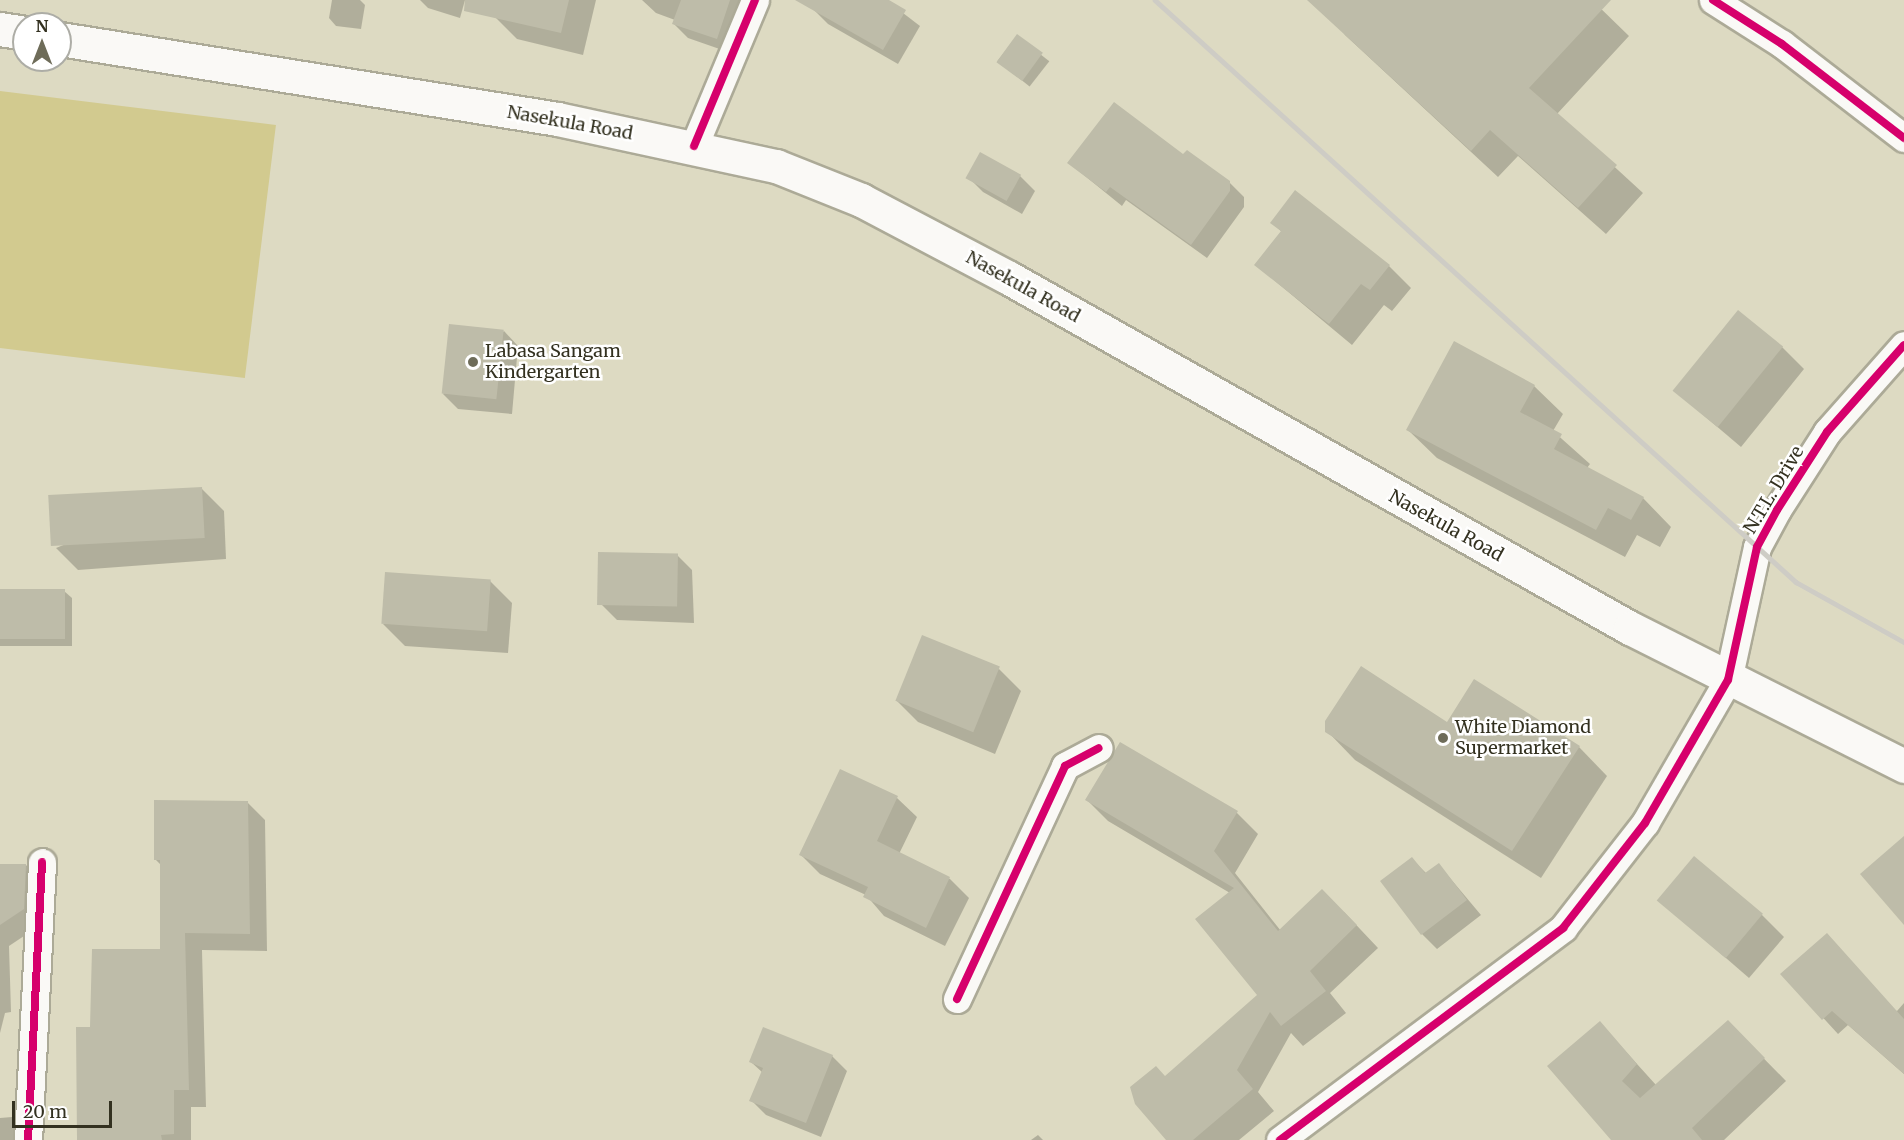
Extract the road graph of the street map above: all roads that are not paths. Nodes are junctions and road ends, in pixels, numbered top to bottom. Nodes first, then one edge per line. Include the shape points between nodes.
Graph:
1 (755, 0) edge
2 (1713, 0) edge
3 (72, 41) edge
4 (1904, 138) edge
5 (694, 146) junction
6 (1904, 345) edge
7 (1728, 680) junction
8 (1099, 748) dead end
9 (1904, 766) edge
10 (42, 862) dead end
11 (957, 999) dead end
12 (28, 1140) edge
13 (1281, 1140) edge

1 - 5 street
2 - 4 street via 1782,44
3 - 5 main road, Nasekula Road
5 - 7 main road, Nasekula Road via 776,166 861,200 1009,278 1317,454
6 - 7 street, N.T.L. Drive via 1827,432 1757,547
7 - 9 main road, Nasekula Road
7 - 13 street, N.T.L. Drive via 1645,823 1563,928
8 - 11 street via 1065,766
10 - 12 street

